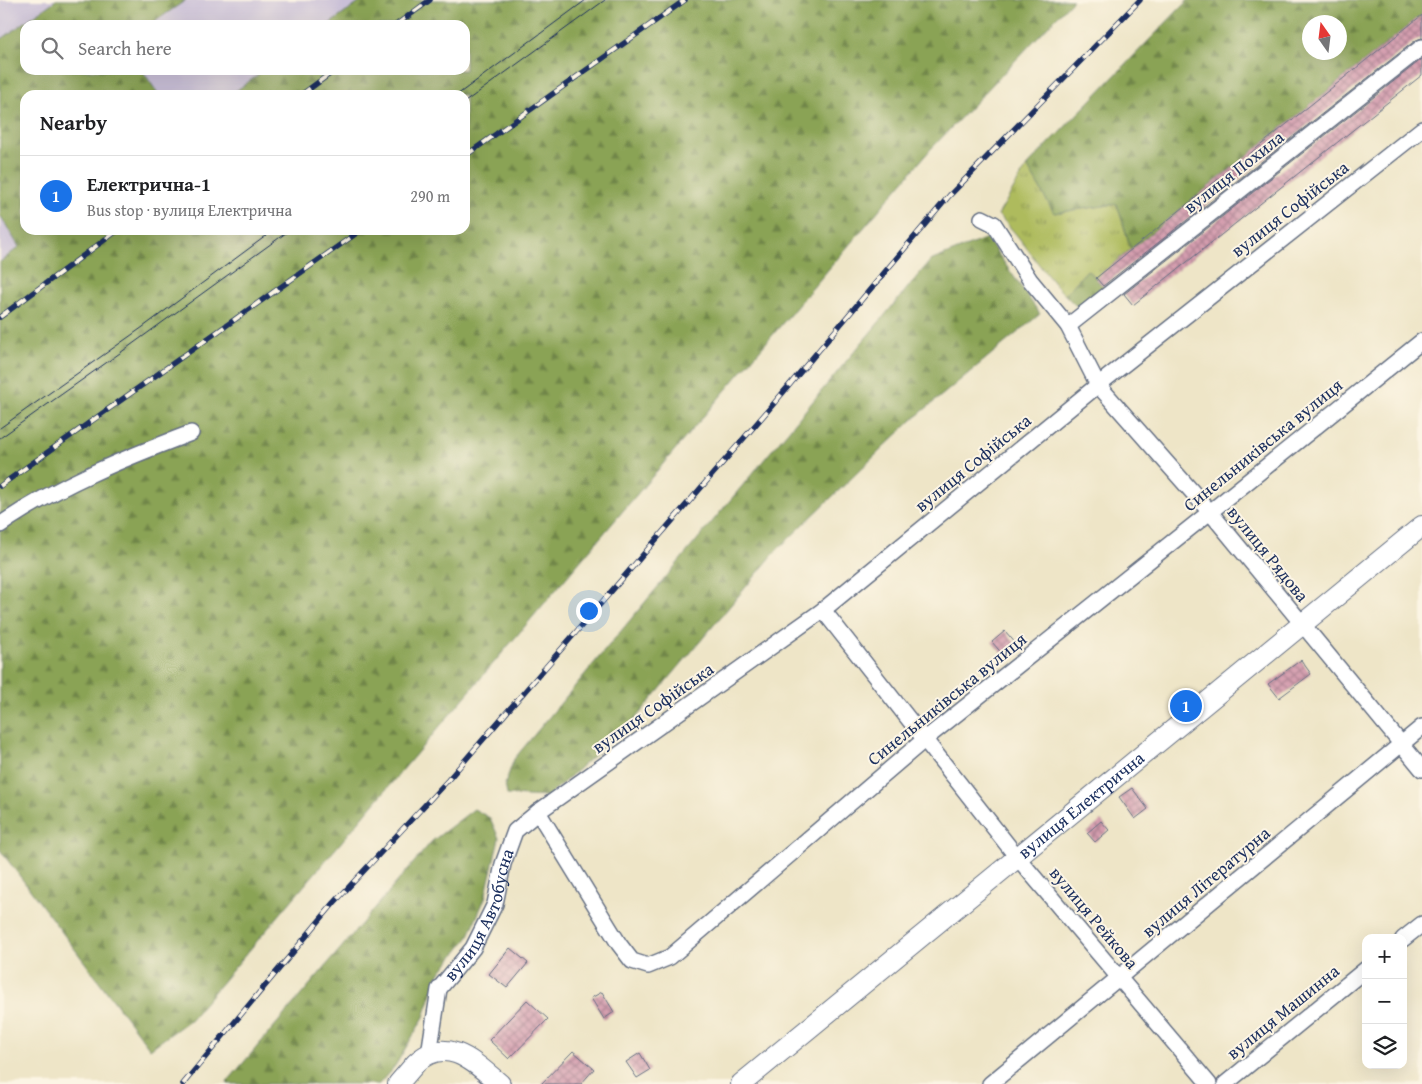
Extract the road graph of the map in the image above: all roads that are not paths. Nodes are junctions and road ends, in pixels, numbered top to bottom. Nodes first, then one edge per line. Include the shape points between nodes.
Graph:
1 (1422, 47) edge
2 (1422, 129) edge
3 (982, 218) dead end
4 (1068, 326) junction
5 (1422, 341) edge
6 (1098, 385) junction
7 (191, 433) dead end
8 (1210, 512) junction
9 (0, 525) edge
10 (1422, 526) edge
11 (823, 610) junction
12 (1301, 624) junction
13 (1422, 727) edge
14 (924, 740) junction
15 (1401, 745) junction
16 (1422, 769) edge
17 (538, 812) junction
18 (1017, 857) junction
19 (1422, 924) edge
20 (1407, 936) edge
21 (1362, 973) edge
22 (1120, 977) junction
23 (436, 1052) junction
24 (398, 1084) edge
25 (500, 1084) edge
26 (741, 1084) edge
27 (990, 1084) edge
28 (1209, 1084) edge
29 (1225, 1084) edge

1 - 4 street, вулиця Похила
2 - 6 street, вулиця Софійська
3 - 4 street, вулиця Рядова via 994,224 1030,280
4 - 6 street, вулиця Рядова
5 - 8 street, Синельниківська вулиця
6 - 8 street, вулиця Рядова
6 - 11 street, вулиця Софійська
7 - 9 street via 118,461 24,508
8 - 12 street, вулиця Рядова
8 - 14 street, Синельниківська вулиця
10 - 12 street, вулиця Електрична
11 - 14 street, вулиця Рейкова
11 - 17 street, вулиця Софійська
12 - 15 street, вулиця Рядова
12 - 18 street, вулиця Електрична
13 - 15 street, вулиця Літературна
14 - 17 street, Синельниківська вулиця via 670,956 648,966 632,961 619,944
14 - 18 street, вулиця Рейкова
15 - 16 street, вулиця Рядова
15 - 22 street, вулиця Літературна
17 - 23 street, вулиця Автобусна via 515,831 503,864 496,904 473,948 439,989
18 - 22 street, вулиця Рейкова
18 - 26 street, вулиця Електрична
19 - 20 street
21 - 29 street, вулиця Машинна
22 - 27 street, вулиця Літературна
22 - 28 street, вулиця Рейкова
23 - 24 street via 417,1063
23 - 25 street via 458,1052

